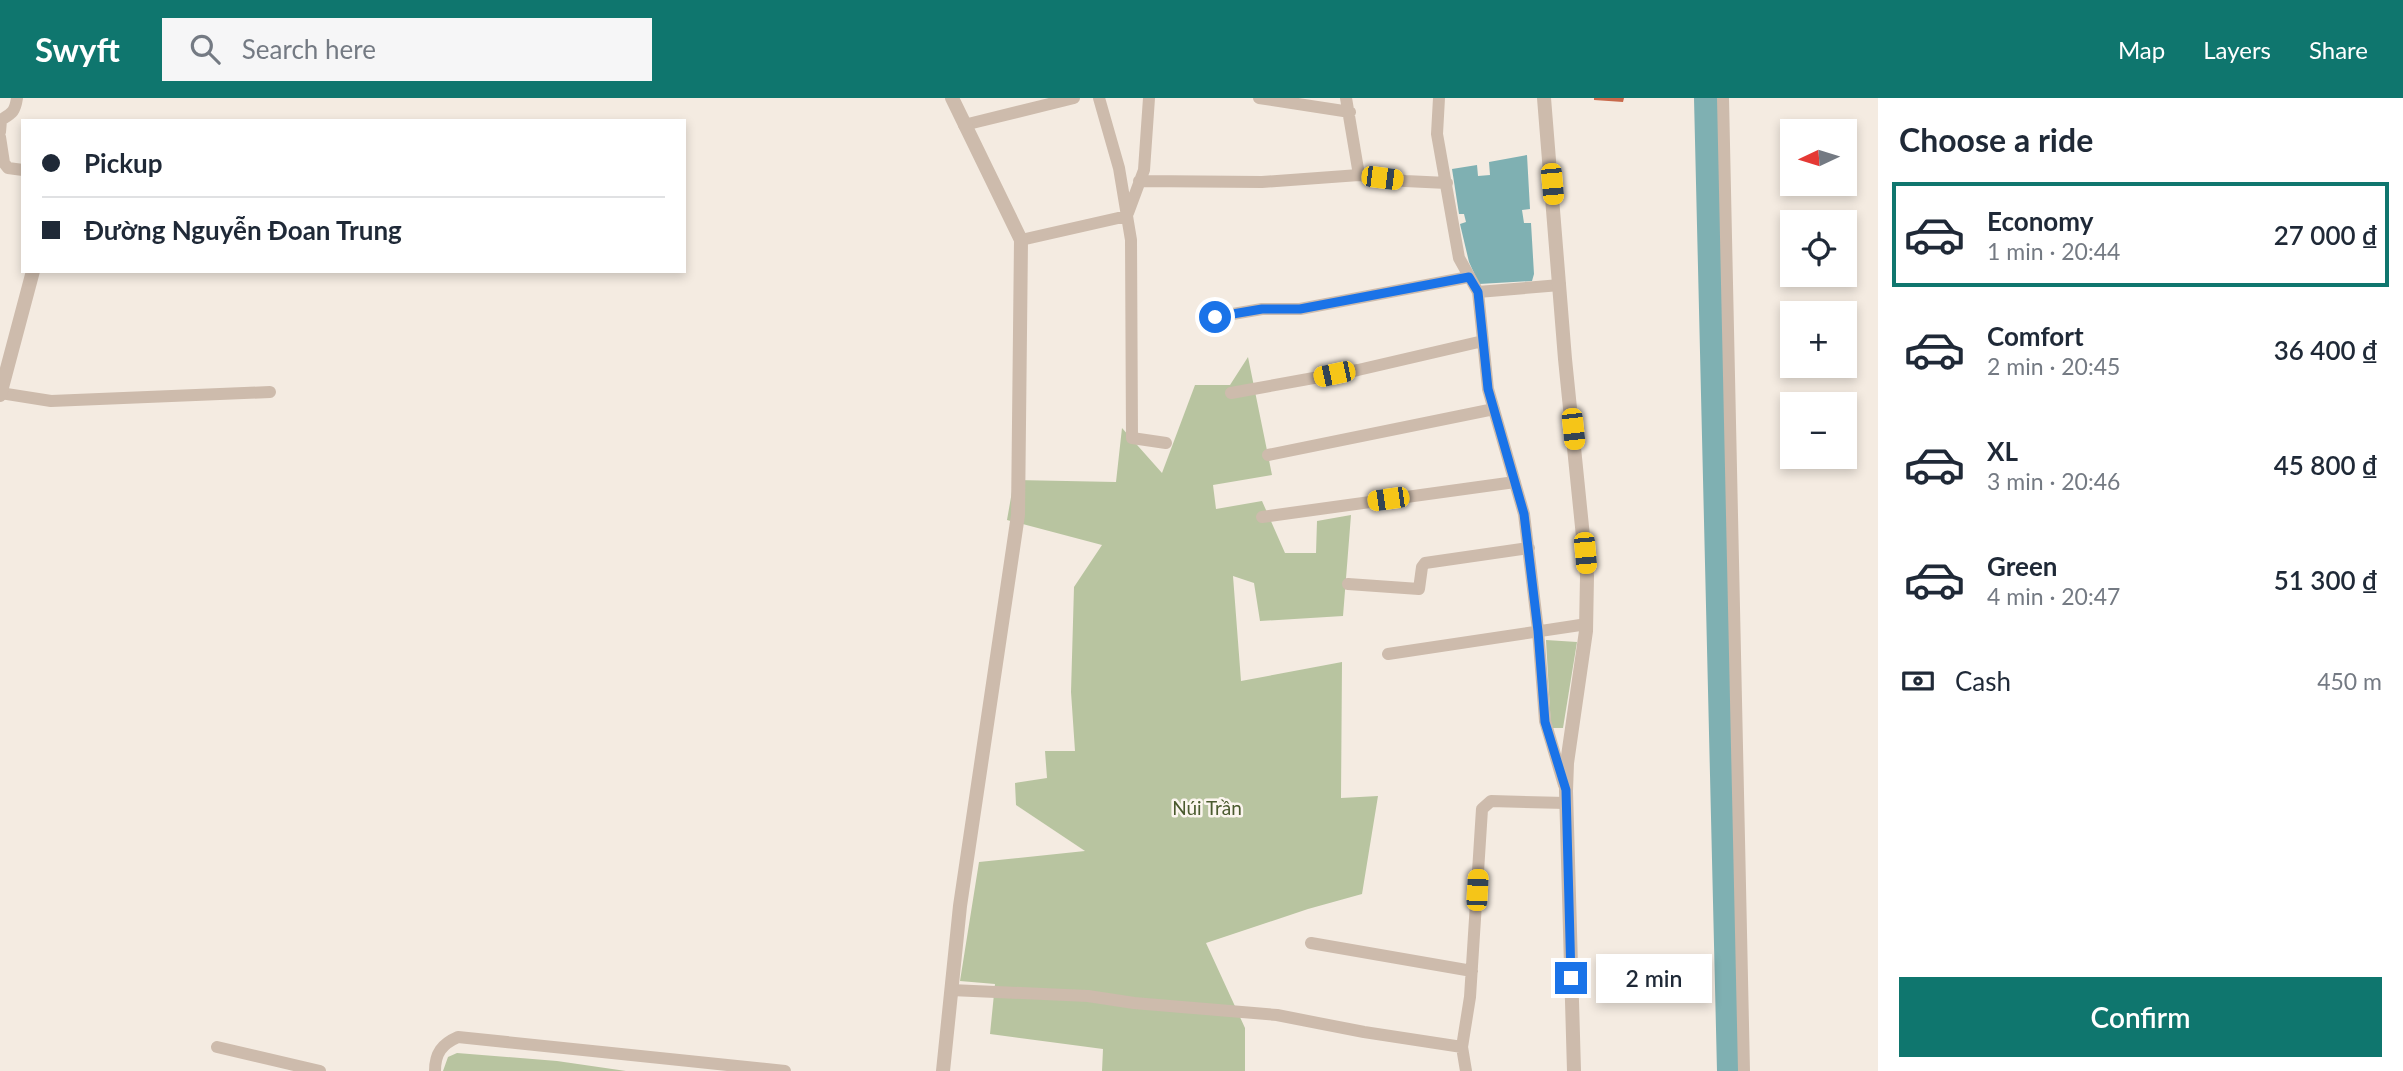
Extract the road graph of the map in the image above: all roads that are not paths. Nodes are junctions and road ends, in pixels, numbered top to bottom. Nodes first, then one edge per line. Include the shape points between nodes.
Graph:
1 (17, 98) edge
2 (952, 98) edge
3 (1074, 98) edge
4 (1099, 98) edge
5 (1149, 98) edge
6 (1259, 98) edge
7 (1346, 98) edge
8 (1439, 98) edge
9 (1544, 98) edge
10 (1723, 98) edge
11 (1350, 112) junction
12 (964, 125) junction
13 (0, 134) edge
14 (21, 170) edge
15 (1359, 175) junction
16 (1139, 181) junction
17 (1447, 183) junction
18 (1127, 216) junction
19 (1021, 240) junction
20 (32, 273) edge
21 (1469, 277) junction
22 (1560, 285) junction
23 (1478, 292) junction
24 (1215, 317) dead end
25 (1483, 341) junction
26 (270, 392) dead end
27 (1231, 393) dead end
28 (0, 394) edge
29 (1494, 409) junction
30 (1166, 443) dead end
31 (1268, 455) dead end
32 (1515, 481) junction
33 (1262, 517) dead end
34 (1529, 548) junction
35 (1348, 583) dead end
36 (1587, 624) junction
37 (1538, 631) junction
38 (1388, 654) dead end
39 (1566, 797) junction
40 (1311, 943) dead end
41 (1472, 971) junction
42 (951, 990) junction
43 (217, 1047) dead end
44 (1462, 1048) junction
45 (320, 1071) edge
46 (435, 1071) edge
47 (785, 1071) edge
48 (943, 1071) edge
49 (1466, 1071) edge
50 (1574, 1071) edge
51 (1744, 1071) edge

1 - 13 street via 16,110 1,120
2 - 12 street
3 - 12 street
4 - 18 street
5 - 16 street via 1144,170
6 - 11 street
7 - 11 street
8 - 17 street via 1437,134
9 - 22 street
10 - 51 street
11 - 15 street
12 - 19 street
13 - 14 street via 4,163
15 - 16 street via 1262,182
15 - 17 street
16 - 18 street
17 - 21 street via 1459,258
18 - 19 street
18 - 30 street via 1132,438
19 - 42 street via 1018,515
20 - 28 street
21 - 23 street
21 - 24 street via 1300,309 1262,309
22 - 23 street
22 - 36 street via 1587,576
23 - 25 street
25 - 27 street
25 - 29 street
26 - 28 street via 51,401
29 - 31 street
29 - 32 street
32 - 33 street
32 - 34 street
34 - 35 street via 1425,563 1419,589
34 - 37 street
36 - 37 street
36 - 39 street
37 - 38 street
37 - 39 street via 1545,722
39 - 41 street via 1490,801 1482,809
39 - 50 street
40 - 41 street
41 - 44 street
42 - 44 street via 1088,996 1277,1015
42 - 48 street
43 - 45 street
44 - 49 street
46 - 47 street via 439,1051 458,1037

